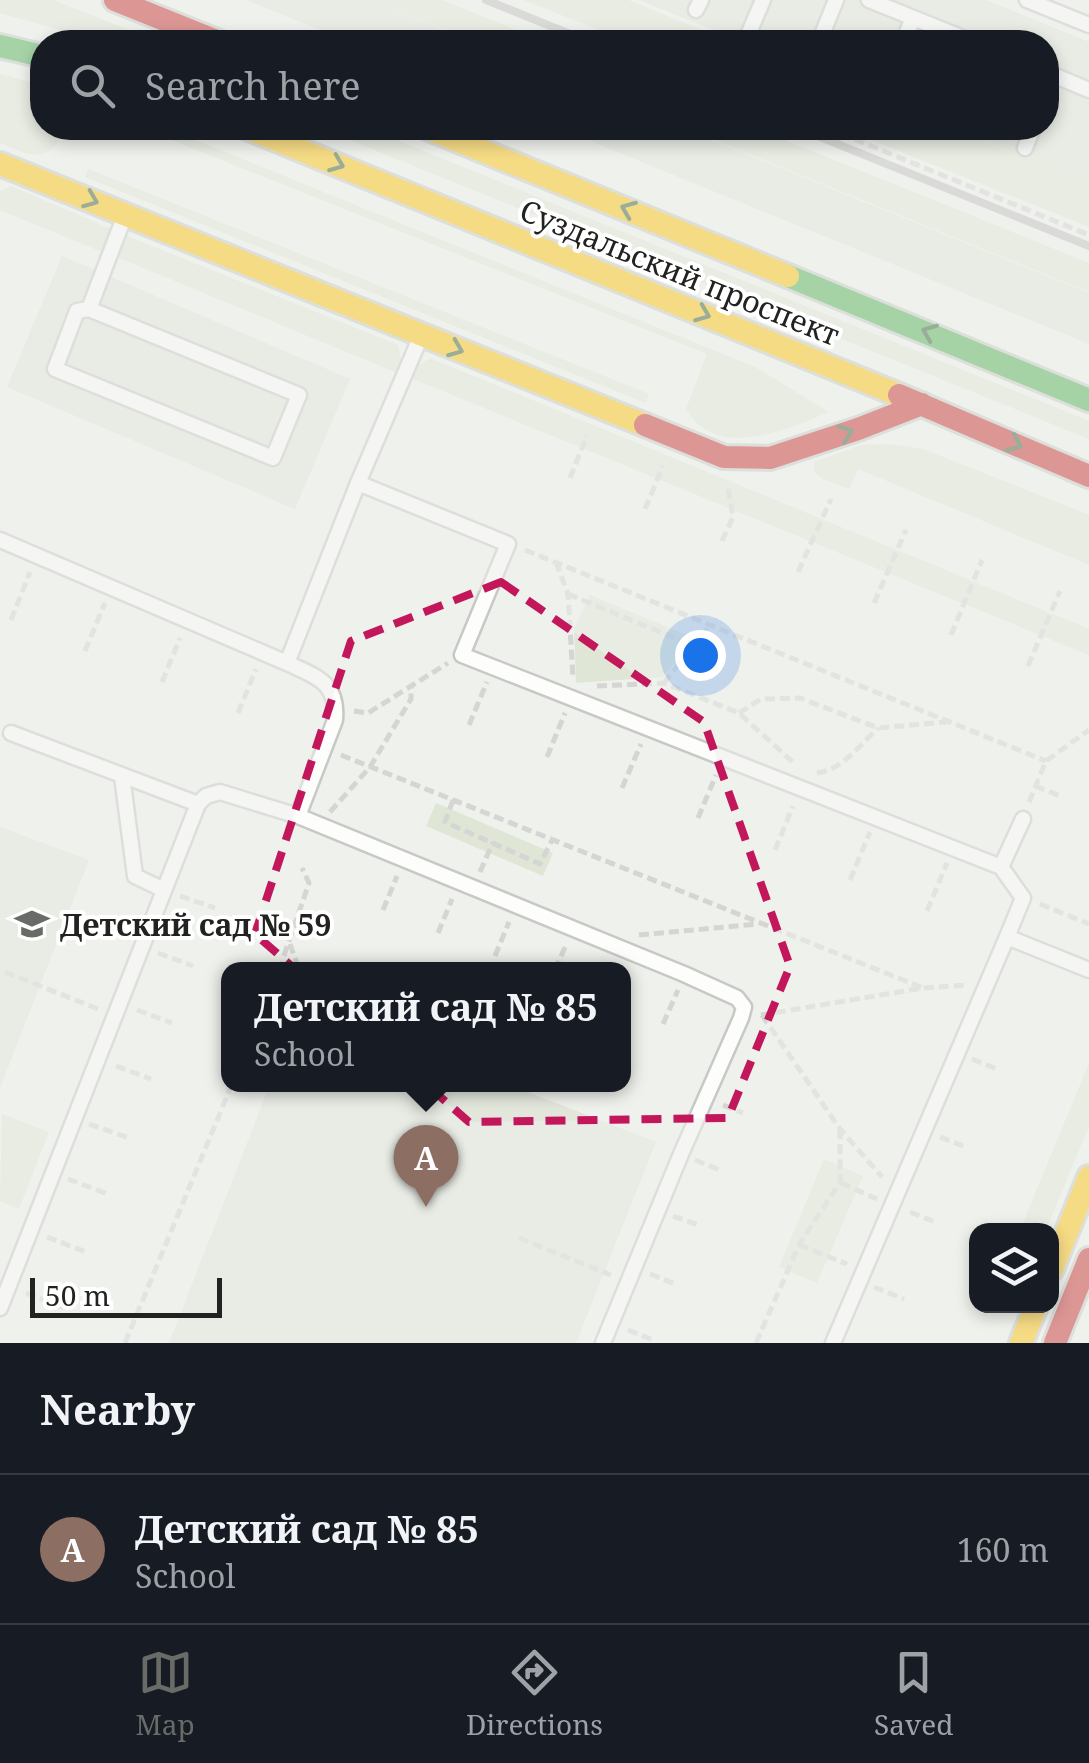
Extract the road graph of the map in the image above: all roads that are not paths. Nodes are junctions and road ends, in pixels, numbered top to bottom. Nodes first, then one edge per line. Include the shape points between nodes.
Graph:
1 (763, 0) edge
2 (836, 0) edge
3 (869, 0) edge
4 (1026, 0) edge
5 (131, 3) edge
6 (913, 18) junction
7 (1089, 26) edge
8 (193, 30) edge
9 (750, 30) edge
10 (824, 30) edge
11 (908, 30) edge
12 (943, 30) edge
13 (0, 46) edge
14 (30, 53) edge
15 (1059, 78) edge
16 (1089, 90) edge
17 (276, 140) edge
18 (457, 140) edge
19 (1028, 140) edge
20 (1025, 148) dead end
21 (0, 164) edge
22 (126, 214) junction
23 (88, 308) junction
24 (421, 336) junction
25 (1089, 400) edge
26 (922, 404) junction
27 (1089, 476) edge
28 (358, 482) junction
29 (0, 540) edge
30 (288, 663) junction
31 (11, 733) dead end
32 (122, 776) junction
33 (198, 804) junction
34 (298, 816) junction
35 (1022, 819) road end
36 (1001, 868) junction
37 (164, 890) junction
38 (1006, 937) junction
39 (1089, 970) edge
40 (1089, 1176) edge
41 (1059, 1251) edge
42 (1089, 1259) edge
43 (5, 1288) edge
44 (0, 1308) edge
45 (1033, 1313) edge
46 (603, 1343) edge
47 (833, 1343) edge
48 (1021, 1343) edge
49 (1055, 1343) edge

1 - 9 lane
2 - 10 lane
3 - 6 lane
4 - 7 lane
5 - 8 main road
6 - 11 lane
6 - 12 lane
13 - 14 main road
15 - 16 lane
17 -> 26 main road, Суздальский проспект
25 -> 18 main road, Суздальский проспект
19 - 20 lane
21 -> 22 main road
22 - 23 lane
22 - 24 main road
23 - 23 lane via 77,311 55,369 274,458 298,395
24 -> 26 main road via 724,456 770,458
24 - 28 lane
26 -> 27 main road, Суздальский проспект
28 - 30 lane
28 - 36 lane via 508,544 462,655 572,693
29 - 30 lane
30 - 34 lane via 329,686 336,708
31 - 32 lane
32 - 33 lane
32 - 37 lane via 135,876
33 - 34 lane via 220,792
33 - 37 lane
34 - 46 lane via 684,974 738,998 744,1008
35 - 36 lane
36 - 38 lane via 1023,898
37 - 43 lane
38 - 39 lane
38 - 47 lane
40 - 41 main road
42 - 49 main road
43 - 44 lane
45 - 48 main road

